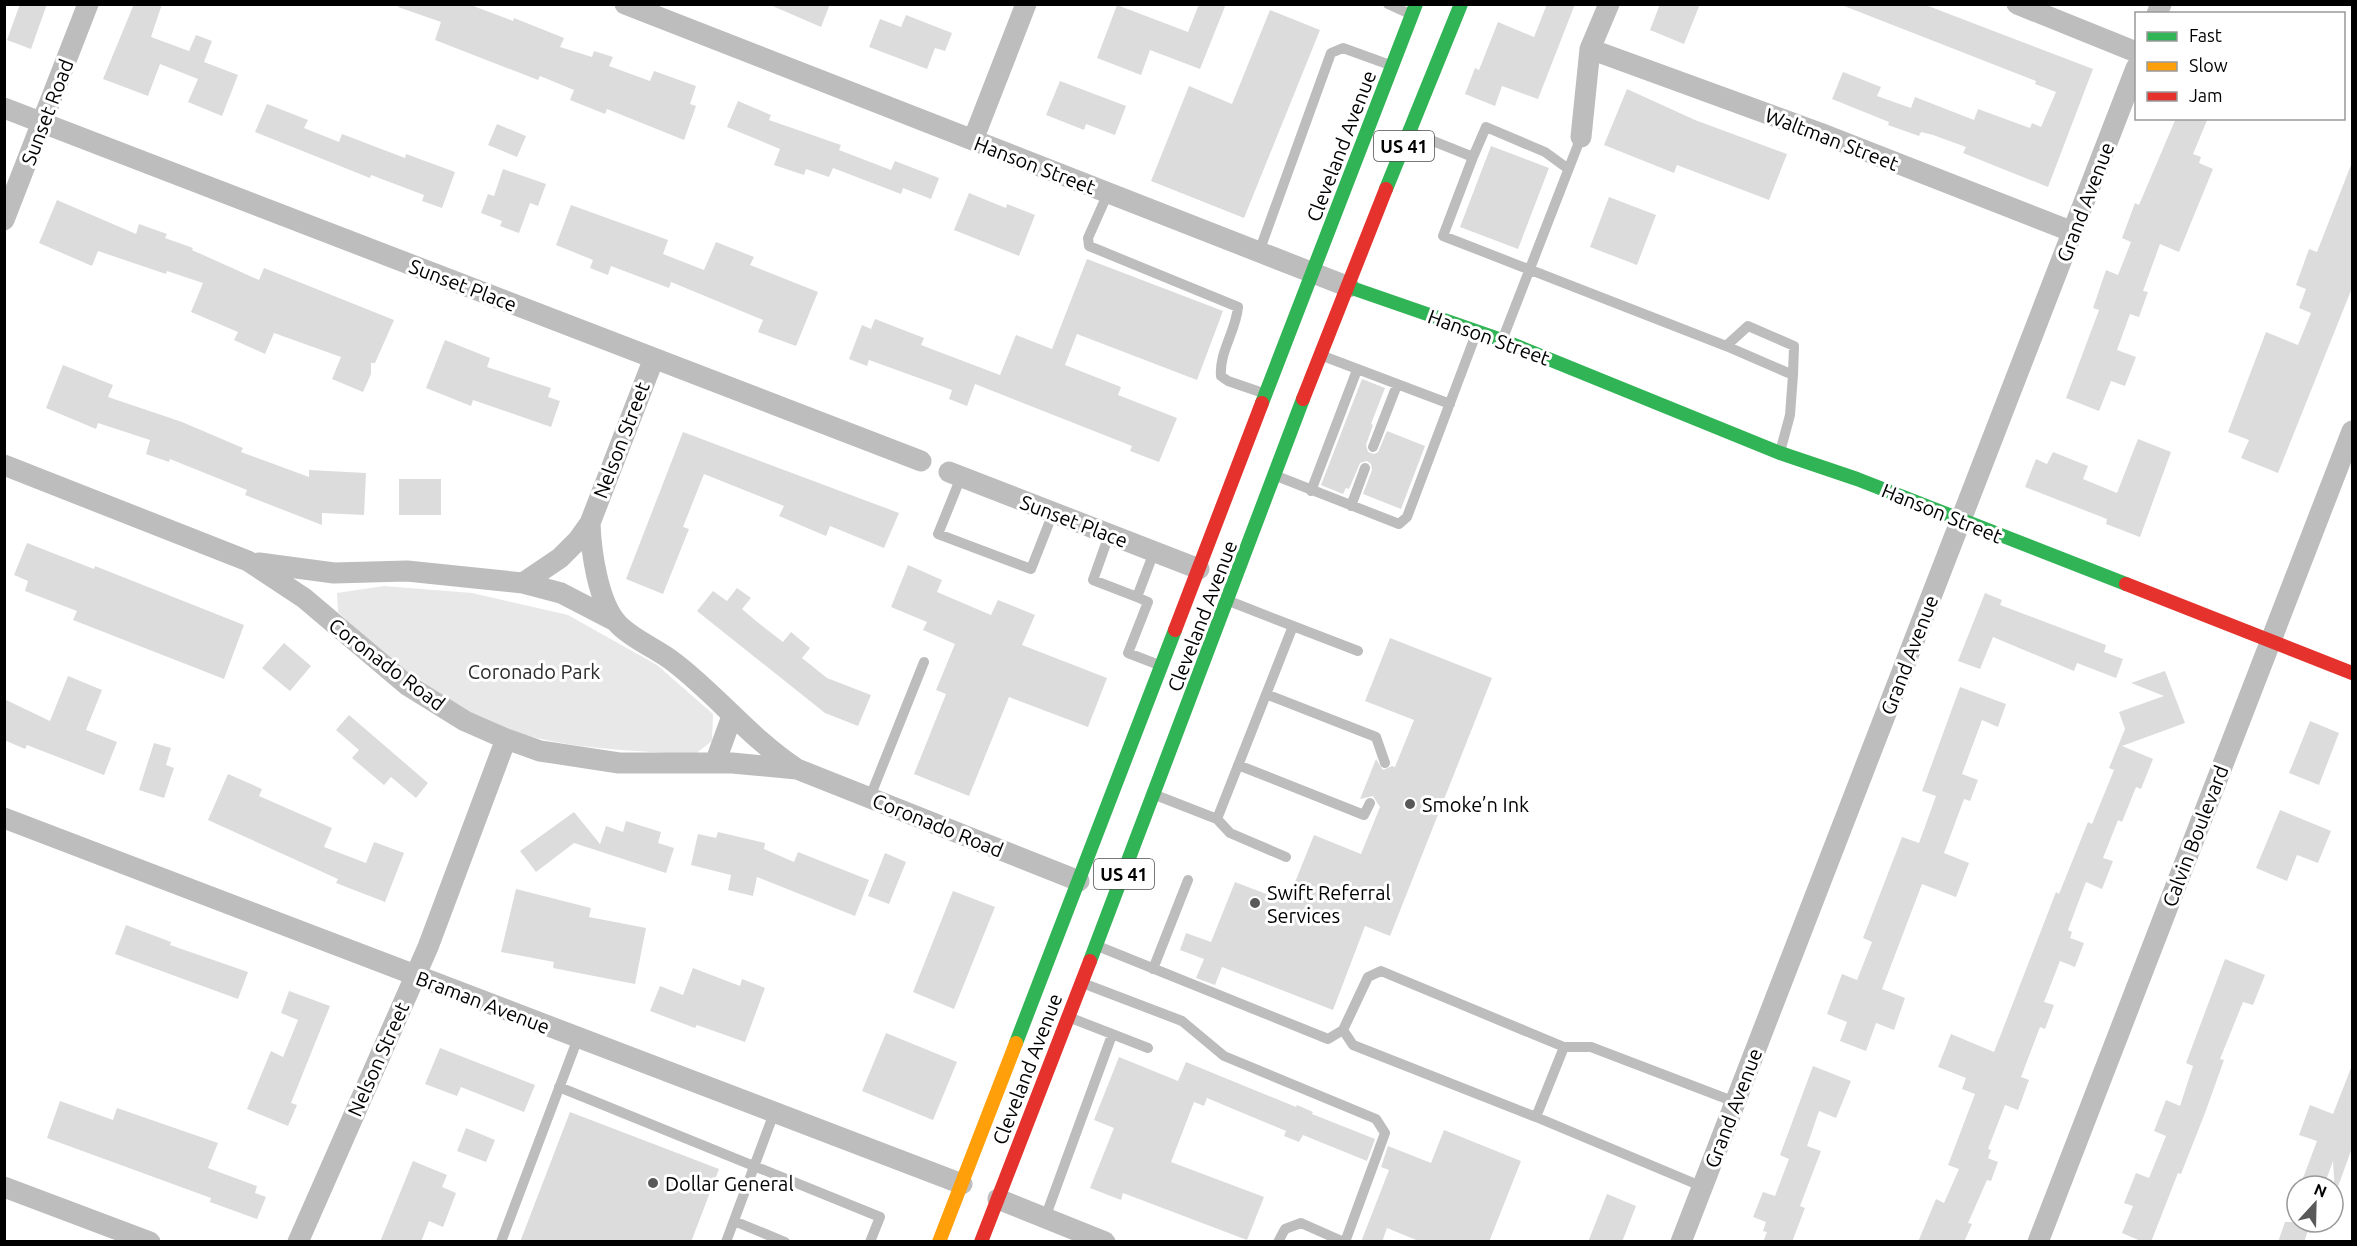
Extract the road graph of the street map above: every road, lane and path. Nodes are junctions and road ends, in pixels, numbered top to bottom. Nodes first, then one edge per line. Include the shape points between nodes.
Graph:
1 (88, 4) edge
2 (625, 4) edge
3 (1026, 4) edge
4 (1388, 4) edge
5 (1461, 4) edge
6 (1609, 4) edge
7 (2017, 4) edge
8 (1414, 10) edge
9 (1590, 49) junction
10 (2135, 52) edge
11 (1393, 66) junction
12 (2135, 71) edge
13 (4, 108) edge
14 (43, 123) junction
15 (1410, 131) junction
16 (1581, 137) joint
17 (973, 140) junction
18 (1473, 158) junction
19 (1567, 168) junction
20 (1108, 193) junction
21 (4, 220) edge
22 (2073, 232) junction
23 (1259, 252) junction
24 (1530, 269) junction
25 (1313, 273) junction
26 (1349, 287) junction
27 (1477, 331) junction
28 (1502, 340) junction
29 (1726, 346) junction
30 (1320, 354) junction
31 (654, 358) junction
32 (1358, 370) junction
33 (1793, 375) junction
34 (1397, 385) junction
35 (1266, 394) junction
36 (1450, 404) junction
37 (2352, 431) edge
38 (1371, 443) dead end
39 (1780, 453) junction
40 (921, 462) dead end
41 (4, 465) edge
42 (1360, 471) dead end
43 (955, 475) joint
44 (1276, 476) junction
45 (1311, 491) junction
46 (1351, 506) junction
47 (1053, 513) junction
48 (1960, 520) junction
49 (590, 523) junction
50 (1109, 535) junction
51 (1154, 552) junction
52 (248, 561) junction
53 (1199, 569) junction
54 (522, 583) junction
55 (1137, 597) junction
56 (1229, 601) junction
57 (618, 623) junction
58 (1293, 626) junction
59 (2271, 641) junction
60 (1358, 651) dead end
61 (924, 663) dead end
62 (1162, 666) junction
63 (2352, 673) edge
64 (1266, 694) junction
65 (732, 716) junction
66 (506, 739) junction
67 (715, 763) junction
68 (1385, 763) dead end
69 (1238, 765) junction
70 (797, 769) junction
71 (1155, 794) junction
72 (870, 797) junction
73 (1370, 802) dead end
74 (4, 818) edge
75 (1217, 819) junction
76 (1286, 857) dead end
77 (1079, 880) junction
78 (1188, 880) dead end
79 (1096, 946) junction
80 (1153, 969) junction
81 (415, 976) junction
82 (1082, 983) junction
83 (1068, 1017) junction
84 (1344, 1030) junction
85 (1112, 1035) junction
86 (578, 1038) junction
87 (1564, 1047) junction
88 (1149, 1048) dead end
89 (559, 1087) junction
90 (994, 1101) junction
91 (1735, 1102) junction
92 (774, 1113) junction
93 (1536, 1117) junction
94 (992, 1149) dead end
95 (754, 1166) junction
96 (993, 1171) dead end
97 (962, 1184) junction
98 (4, 1187) edge
99 (1703, 1187) junction
100 (998, 1199) junction
101 (968, 1212) dead end
102 (1045, 1218) junction
103 (734, 1221) junction
104 (150, 1242) edge
105 (298, 1242) edge
106 (501, 1242) edge
107 (726, 1242) edge
108 (785, 1242) edge
109 (870, 1242) edge
110 (939, 1242) edge
111 (981, 1242) edge
112 (1105, 1242) edge
113 (1278, 1242) edge
114 (1345, 1242) edge
115 (1681, 1242) edge
116 (2038, 1242) edge

1 - 14 street, Sunset Road
2 - 17 street, Hanson Street
3 - 17 street
4 - 8 lane
5 - 15 main road, Cleveland Avenue / US 41
6 - 9 street
7 - 10 street
8 - 11 main road, Cleveland Avenue / US 41
9 - 16 street
9 - 22 street, Waltman Street
11 - 23 lane via 1343,48 1331,53
11 - 25 main road, Cleveland Avenue / US 41
12 - 22 street, Grand Avenue
13 - 14 street, Sunset Place
14 - 21 street, Sunset Road
14 - 31 street, Sunset Place
15 - 18 lane
15 - 26 main road, Cleveland Avenue / US 41
16 - 19 lane
17 - 20 street, Hanson Street
18 - 19 lane via 1486,127 1545,152
18 - 24 lane via 1443,236
19 - 24 lane
20 - 23 street, Hanson Street
20 - 35 lane via 1088,238 1089,246 1238,307 1220,363 1221,376
22 - 48 street, Grand Avenue
23 - 25 street, Hanson Street
24 - 28 lane
24 - 29 lane
25 - 26 street, Hanson Street
25 - 35 main road, Cleveland Avenue / US 41
26 - 27 main road, Hanson Street
26 - 30 main road, Cleveland Avenue / US 41
27 - 28 main road, Hanson Street
27 - 36 lane
28 - 39 main road, Hanson Street
29 - 33 lane
29 - 33 lane via 1748,326 1785,342 1794,346
30 - 32 lane
30 - 44 main road, Cleveland Avenue / US 41
31 - 40 street, Sunset Place
31 - 49 street, Nelson Street
32 - 34 lane
32 - 45 lane via 1326,461
33 - 39 lane via 1790,415
34 - 36 lane
34 - 38 lane via 1380,414
35 - 53 main road, Cleveland Avenue / US 41
36 - 46 lane via 1407,517 1399,524
37 - 59 street, Calvin Boulevard
39 - 48 main road, Hanson Street
41 - 52 street, Coronado Road
42 - 46 lane
43 - 47 street, Sunset Place
43 - 47 lane via 938,534 1030,569
44 - 45 lane
44 - 56 main road, Cleveland Avenue / US 41
45 - 46 lane
47 - 50 street, Sunset Place
48 - 59 main road, Hanson Street
48 - 91 street, Grand Avenue
49 - 54 street via 560,558
49 - 57 street, Coronado Road via 591,548 605,602
50 - 51 street, Sunset Place
50 - 55 lane via 1093,580
51 - 53 street, Sunset Place
51 - 55 lane
52 - 54 street, Coronado Road via 333,573 407,572
52 - 66 street, Coronado Road via 304,598 407,685 465,721
53 - 62 main road, Cleveland Avenue / US 41
54 - 57 street, Coronado Road via 561,593
55 - 62 lane via 1148,602 1128,653
56 - 58 lane
56 - 71 main road, Cleveland Avenue / US 41
57 - 65 street, Coronado Road via 674,662
58 - 60 lane
58 - 64 lane
59 - 63 main road, Hanson Street
59 - 116 street, Calvin Boulevard
61 - 72 lane
62 - 77 main road, Cleveland Avenue / US 41
64 - 68 lane via 1376,737
64 - 69 lane
65 - 67 street
65 - 70 street, Coronado Road
66 - 67 street, Coronado Road via 540,751 599,761
66 - 81 street, Nelson Street
67 - 70 street, Coronado Road
69 - 73 lane via 1364,815
69 - 75 lane
70 - 72 street, Coronado Road
71 - 75 lane
71 - 79 main road, Cleveland Avenue / US 41
72 - 77 street, Coronado Road
74 - 81 street, Braman Avenue
75 - 76 lane via 1230,833
77 - 90 main road, Cleveland Avenue / US 41
78 - 80 lane
79 - 80 lane
79 - 82 main road, Cleveland Avenue / US 41
80 - 84 lane via 1328,1039
81 - 86 street, Braman Avenue
81 - 105 street, Nelson Street
82 - 83 main road, Cleveland Avenue / US 41
82 - 114 lane via 1174,1018 1224,1056 1376,1119 1384,1133
83 - 85 lane
83 - 100 main road, Cleveland Avenue / US 41
84 - 87 lane via 1368,977 1381,971
84 - 93 lane via 1353,1045
85 - 88 lane
85 - 102 lane
86 - 89 lane
86 - 92 street, Braman Avenue
87 - 91 lane via 1591,1047
87 - 93 lane
89 - 95 lane
89 - 106 lane
90 - 94 main road
90 - 97 main road, Cleveland Avenue / US 41
91 - 99 street, Grand Avenue
92 - 95 lane
92 - 97 street, Braman Avenue
93 - 99 lane
95 - 103 lane
95 - 109 lane via 880,1217
96 - 100 main road
97 - 101 main road
97 - 110 main road, Cleveland Avenue / US 41
98 - 104 street
99 - 115 street, Grand Avenue
100 - 102 street
100 - 111 main road, Cleveland Avenue / US 41
102 - 112 street
103 - 107 lane
103 - 108 lane
113 - 114 lane via 1285,1229 1301,1223

